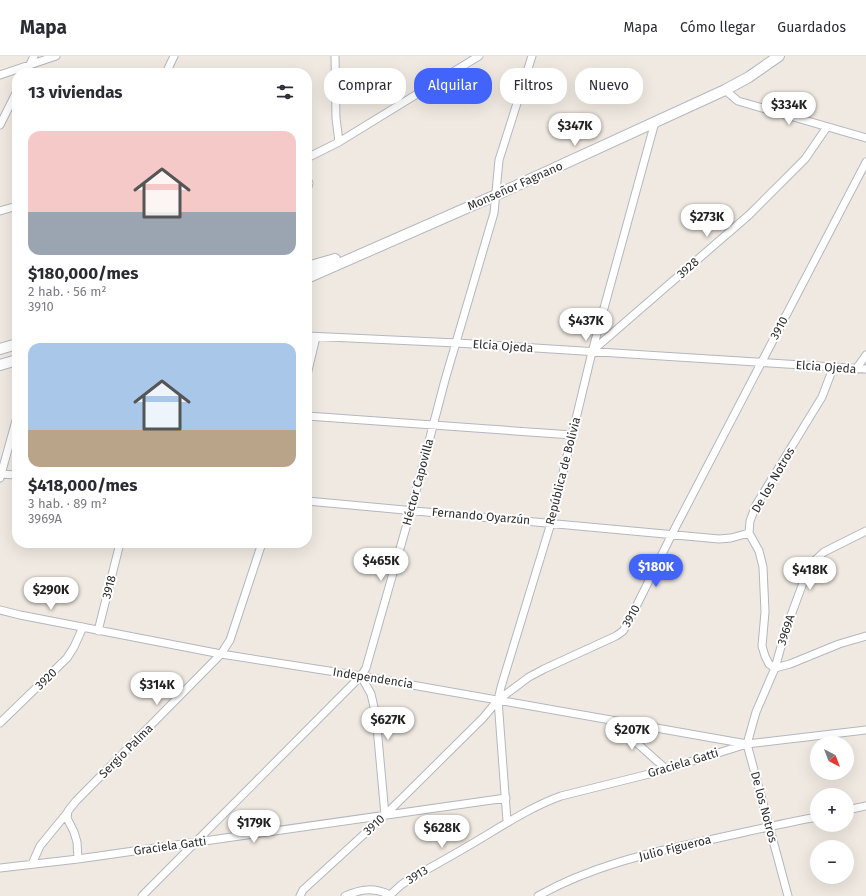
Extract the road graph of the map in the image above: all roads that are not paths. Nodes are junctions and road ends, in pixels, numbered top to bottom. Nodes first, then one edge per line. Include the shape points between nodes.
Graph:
1 (34, 56) edge
2 (56, 56) edge
3 (174, 56) edge
4 (335, 56) edge
5 (479, 56) edge
6 (532, 56) edge
7 (779, 56) edge
8 (30, 65) junction
9 (21, 68) edge
10 (28, 68) edge
11 (168, 68) edge
12 (12, 71) edge
13 (0, 75) edge
14 (725, 90) junction
15 (12, 101) edge
16 (655, 122) junction
17 (0, 126) edge
18 (827, 127) junction
19 (866, 138) edge
20 (339, 142) junction
21 (312, 156) edge
22 (866, 162) edge
23 (496, 195) junction
24 (12, 207) edge
25 (0, 211) edge
26 (377, 247) junction
27 (312, 266) edge
28 (312, 276) edge
29 (312, 337) edge
30 (316, 337) junction
31 (457, 342) junction
32 (12, 345) edge
33 (0, 349) edge
34 (592, 352) junction
35 (312, 354) edge
36 (866, 355) edge
37 (12, 361) edge
38 (761, 362) junction
39 (0, 365) edge
40 (833, 368) junction
41 (856, 369) junction
42 (866, 370) edge
43 (312, 416) edge
44 (433, 425) junction
45 (12, 434) edge
46 (572, 435) junction
47 (12, 475) edge
48 (0, 476) edge
49 (312, 501) edge
50 (411, 510) junction
51 (551, 522) junction
52 (866, 531) edge
53 (749, 533) junction
54 (672, 534) junction
55 (119, 548) edge
56 (260, 548) edge
57 (0, 610) edge
58 (83, 628) junction
59 (98, 631) junction
60 (866, 636) edge
61 (221, 654) junction
62 (775, 668) junction
63 (361, 676) junction
64 (498, 700) junction
65 (611, 720) junction
66 (0, 723) edge
67 (866, 730) edge
68 (747, 744) junction
69 (666, 769) junction
70 (506, 798) junction
71 (866, 806) edge
72 (854, 809) edge
73 (68, 811) junction
74 (385, 815) junction
75 (810, 818) edge
76 (507, 821) junction
77 (770, 826) junction
78 (196, 842) junction
79 (78, 859) junction
80 (32, 864) junction
81 (0, 868) edge
82 (390, 895) edge
83 (142, 896) edge
84 (300, 896) edge
85 (345, 896) edge
86 (538, 896) edge
87 (788, 896) edge

1 - 8 street
2 - 8 street
3 - 11 street
4 - 20 street
5 - 20 street
6 - 23 street, Héctor Capovilla via 499,160
7 - 14 street, Monseñor Fagnano
8 - 9 street
8 - 10 street
12 - 13 street
14 - 16 street, Monseñor Fagnano
14 - 18 street via 738,101
15 - 17 street
16 - 23 street, Monseñor Fagnano
16 - 34 street, República de Bolivia
18 - 19 street
18 - 34 street, 3928 via 805,159 754,209
20 - 21 street
22 - 38 street, 3910
23 - 26 street, Monseñor Fagnano
23 - 31 street, Héctor Capovilla via 494,213
24 - 25 street
26 - 27 street, Monseñor Fagnano
26 - 28 street, Monseñor Fagnano
29 - 30 street, Elcia Ojeda
30 - 31 street, Elcia Ojeda
30 - 35 street
31 - 34 street, Elcia Ojeda
31 - 44 street, Héctor Capovilla
32 - 33 street
34 - 38 street, Elcia Ojeda
34 - 46 street, República de Bolivia
36 - 41 street
37 - 39 street
38 - 40 street, Elcia Ojeda
38 - 54 street, 3910
40 - 41 street, Elcia Ojeda
40 - 53 street, De los Notros via 822,397 756,505
41 - 42 street, Elcia Ojeda
43 - 44 street
44 - 46 street
44 - 50 street, Héctor Capovilla
45 - 48 street
46 - 51 street, República de Bolivia
47 - 48 street
49 - 50 street, Fernando Oyarzún
50 - 51 street, Fernando Oyarzún
50 - 63 street, Héctor Capovilla via 369,660
51 - 54 street, Fernando Oyarzún
51 - 64 street, República de Bolivia
52 - 62 street, 3969A via 824,552 807,572 788,622
53 - 54 street, Fernando Oyarzún via 719,539
53 - 62 street via 759,551 763,567 762,646 769,664
54 - 64 street, 3910 via 628,623 616,636 529,677
55 - 59 street, 3918
56 - 61 street, Sergio Palma via 230,640
57 - 58 street, Independencia
58 - 59 street, Independencia
58 - 66 street, 3920 via 67,658
59 - 61 street, Independencia
60 - 62 street
61 - 63 street, Independencia
61 - 73 street, Sergio Palma
62 - 68 street via 756,712
63 - 64 street, Independencia
63 - 74 street via 371,694 376,716
63 - 78 street, Héctor Capovilla
64 - 65 street, Independencia
64 - 70 street, República de Bolivia
64 - 74 street, 3910
65 - 68 street, Independencia
65 - 69 street
67 - 68 street, Graciela Gatti
68 - 69 street, Graciela Gatti
68 - 77 street, De los Notros
69 - 76 street, Graciela Gatti via 561,796
70 - 74 street, Graciela Gatti
70 - 76 street, República de Bolivia
71 - 72 street
73 - 79 street via 67,818 77,842
73 - 80 street, Sergio Palma via 40,846
74 - 78 street, Graciela Gatti
74 - 84 street, 3910 via 303,890
75 - 77 street, Julio Figueroa
76 - 82 street, 3913 via 410,879
77 - 86 street, Julio Figueroa via 650,853 596,870
77 - 87 street, De los Notros
78 - 79 street, Graciela Gatti
78 - 83 street, Héctor Capovilla
79 - 80 street, Graciela Gatti
80 - 81 street, Graciela Gatti
82 - 85 street via 370,889

